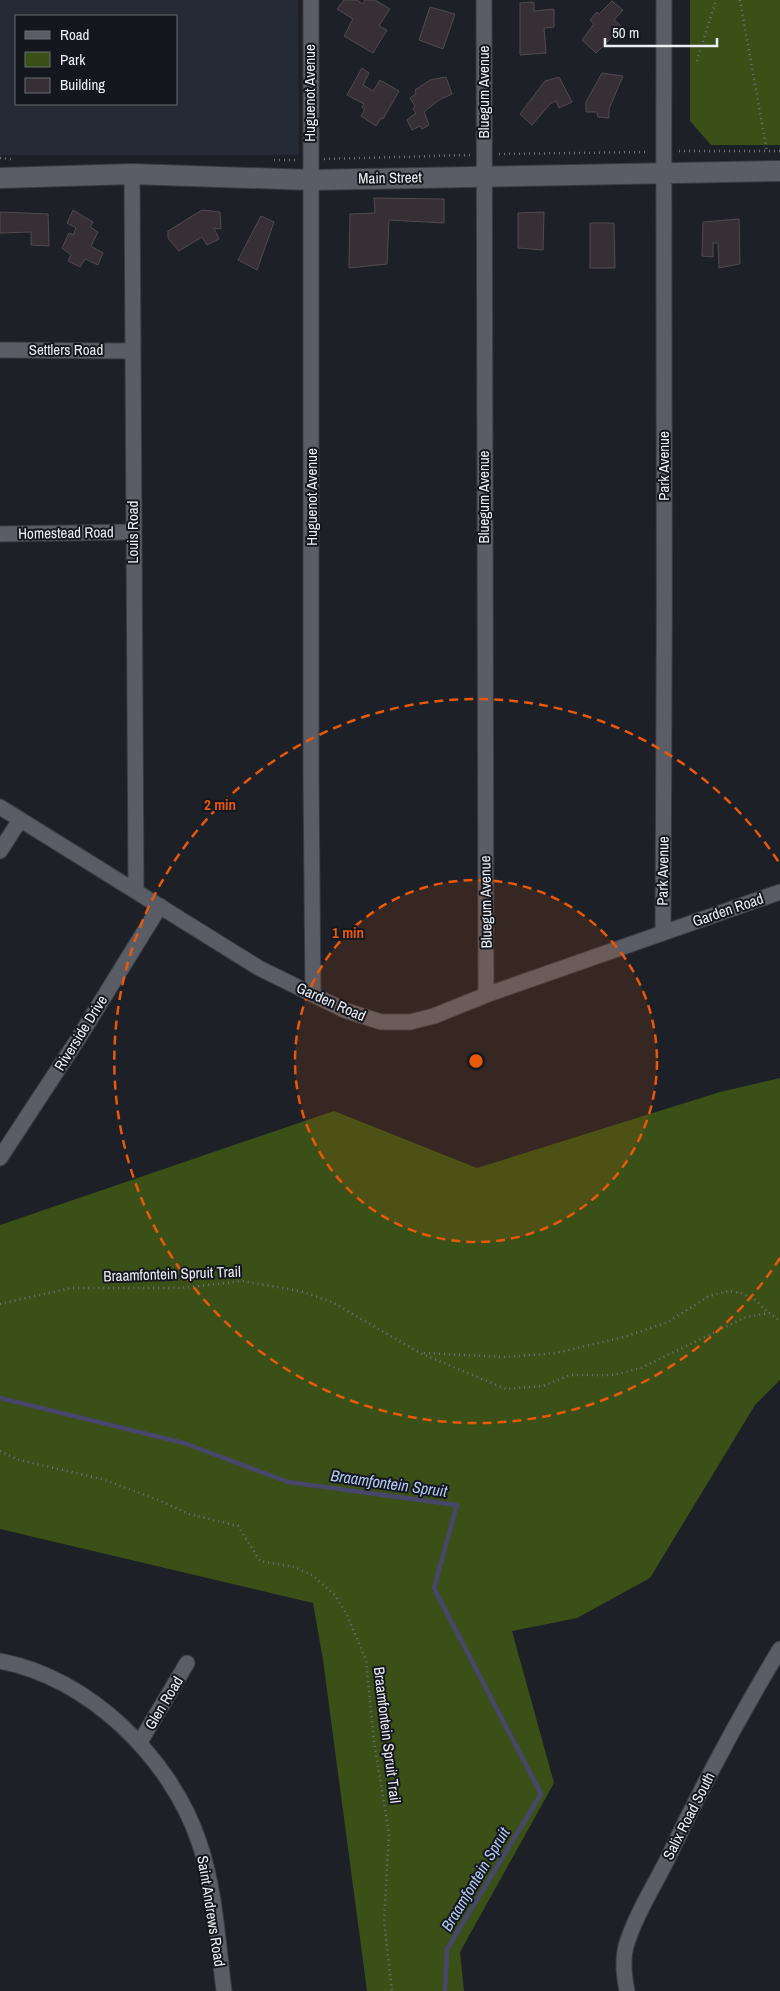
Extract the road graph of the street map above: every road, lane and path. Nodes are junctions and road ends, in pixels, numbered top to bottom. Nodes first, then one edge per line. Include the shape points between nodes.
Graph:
1 (311, 0) edge
2 (484, 0) edge
3 (664, 0) edge
4 (716, 0) edge
5 (740, 0) edge
6 (697, 61) dead end
7 (663, 151) junction
8 (766, 151) junction
9 (780, 151) edge
10 (483, 155) junction
11 (310, 160) junction
12 (774, 171) edge
13 (663, 172) junction
14 (132, 174) junction
15 (485, 176) junction
16 (0, 178) edge
17 (312, 180) junction
18 (0, 350) edge
19 (132, 351) junction
20 (132, 532) junction
21 (0, 534) edge
22 (0, 807) edge
23 (20, 820) junction
24 (0, 851) edge
25 (136, 890) junction
26 (780, 892) edge
27 (160, 906) junction
28 (662, 933) junction
29 (313, 995) junction
30 (486, 995) junction
31 (0, 1158) edge
32 (0, 1304) edge
33 (769, 1313) junction
34 (780, 1321) edge
35 (420, 1353) junction
36 (0, 1451) edge
37 (780, 1649) edge
38 (0, 1661) edge
39 (187, 1663) dead end
40 (140, 1742) junction
41 (224, 1991) edge
42 (392, 1991) edge
43 (627, 1991) edge

1 - 11 street, Huguenot Avenue
2 - 10 street, Bluegum Avenue
3 - 7 street, Park Avenue
4 - 6 path
5 - 8 path
7 - 8 path
7 - 10 path
7 - 13 street, Park Avenue
8 - 9 path
8 - 12 path
10 - 11 path
10 - 15 street, Bluegum Avenue
11 - 17 street, Huguenot Avenue
12 - 13 street, Main Street
13 - 15 street, Main Street
13 - 28 street, Park Avenue via 665,738
14 - 16 street, Main Street
14 - 17 street, Main Street
14 - 19 street, Louis Road
15 - 17 street, Main Street
15 - 30 street, Bluegum Avenue
17 - 29 street, Huguenot Avenue
18 - 19 street, Settlers Road
19 - 20 street, Louis Road
20 - 21 street, Homestead Road
20 - 25 street, Louis Road
22 - 23 street, Garden Road
23 - 24 street
23 - 25 street, Garden Road
25 - 27 street, Garden Road
26 - 28 street, Garden Road
27 - 29 street, Garden Road via 259,968
27 - 31 street, Riverside Drive
28 - 30 street, Garden Road
29 - 30 street, Garden Road via 365,1018 396,1023 434,1016
32 - 35 path, Braamfontein Spruit Trail via 71,1288 182,1288 242,1281 300,1291 332,1302
33 - 34 path, Braamfontein Spruit Trail
33 - 35 path, Braamfontein Spruit Trail via 741,1292 728,1291 709,1296 668,1322 624,1337 556,1353 506,1357
33 - 35 path, Braamfontein Spruit Trail via 746,1317 641,1368 613,1375 570,1374 543,1386 506,1389
36 - 42 path, Braamfontein Spruit Trail via 18,1460 102,1479 189,1514 238,1526 260,1561 294,1567 312,1576 335,1595 366,1660 374,1741 389,1834 384,1921
37 - 43 street, Salix Road South via 697,1797 626,1946 623,1970
38 - 40 street, Saint Andrews Road via 52,1678 110,1716
39 - 40 street, Glen Road
40 - 41 street, Saint Andrews Road via 179,1797 200,1842 208,1872

